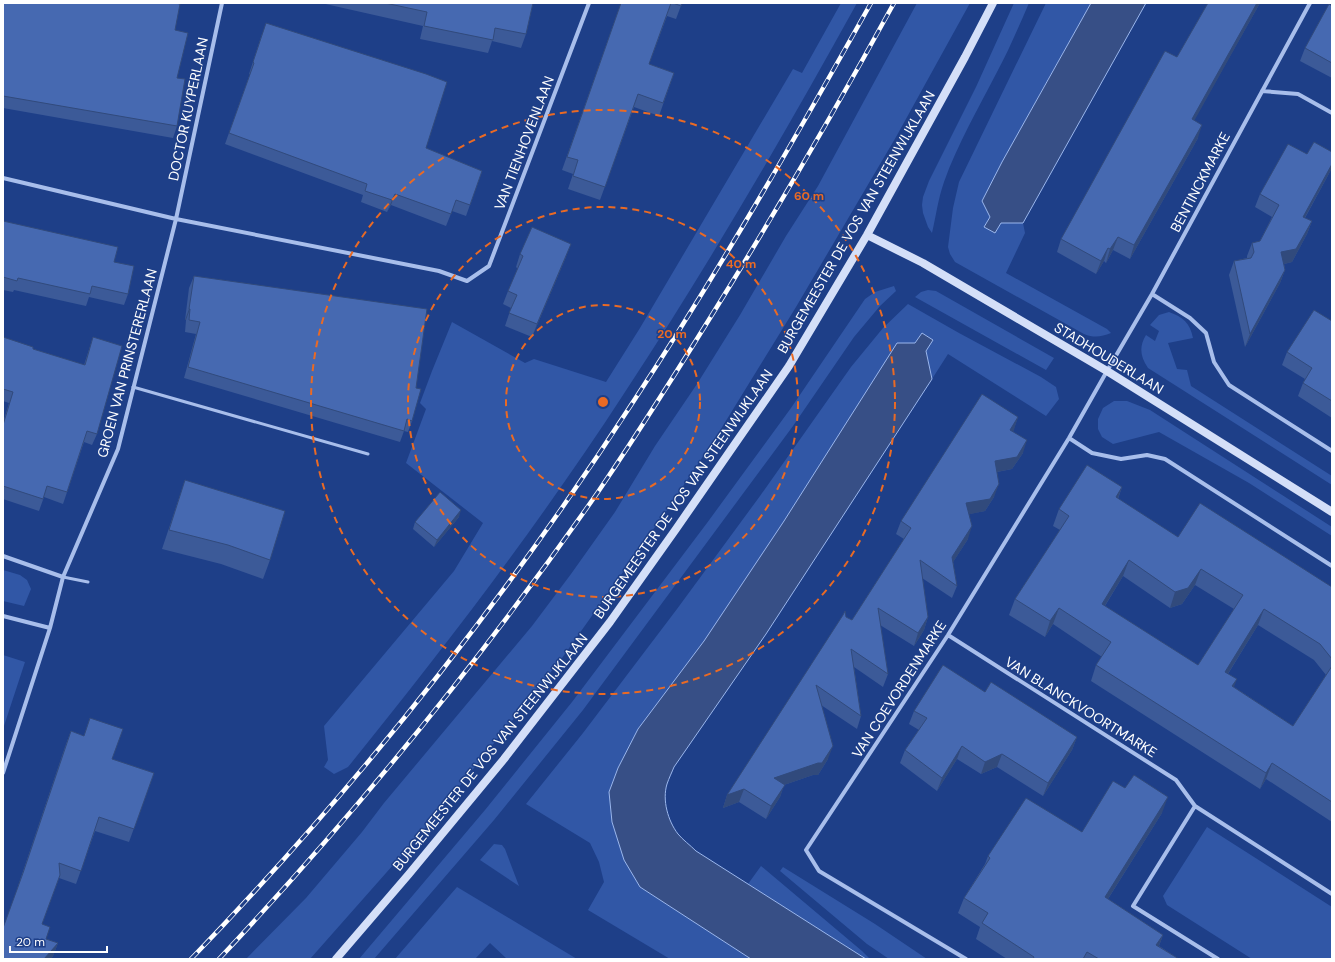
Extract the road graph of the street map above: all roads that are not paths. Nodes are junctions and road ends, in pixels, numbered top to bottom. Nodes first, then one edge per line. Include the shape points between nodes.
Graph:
1 (222, 3) edge
2 (589, 3) edge
3 (993, 3) edge
4 (1310, 3) edge
5 (1262, 91) junction
6 (1332, 113) edge
7 (3, 178) edge
8 (176, 219) junction
9 (867, 234) junction
10 (1152, 294) junction
11 (1107, 371) junction
12 (134, 387) junction
13 (1069, 438) junction
14 (1332, 451) edge
15 (368, 454) dead end
16 (1332, 512) edge
17 (3, 556) edge
18 (1332, 566) edge
19 (63, 577) junction
20 (88, 582) dead end
21 (3, 616) edge
22 (50, 628) junction
23 (948, 636) junction
24 (3, 773) edge
25 (1195, 806) junction
26 (1332, 894) edge
27 (336, 959) edge
28 (966, 959) edge
29 (1218, 959) edge

1 - 8 street, DOCTOR KUYPERLAAN
2 - 8 street, VAN TIENHOVENLAAN via 489,266 467,282 439,271
3 - 9 street, BURGEMEESTER DE VOS VAN STEENWIJKLAAN
4 - 5 street, BENTINCKMARKE
5 - 6 street via 1298,94
5 - 10 street, BENTINCKMARKE
7 - 8 street
8 - 12 street, GROEN VAN PRINSTERERLAAN
9 - 11 street, STADHOUDERLAAN via 923,263
9 - 27 street, BURGEMEESTER DE VOS VAN STEENWIJKLAAN via 789,366 610,622 504,759
10 - 11 street, BENTINCKMARKE
10 - 14 street via 1190,318 1206,333 1214,362 1229,385
11 - 13 street, VAN COEVORDENMARKE
11 - 16 street, STADHOUDERLAAN
12 - 15 lane
12 - 19 street, GROEN VAN PRINSTERERLAAN via 118,448
13 - 18 street via 1092,453 1121,459 1146,455 1165,459
13 - 23 street, VAN COEVORDENMARKE
17 - 19 street
19 - 20 lane
19 - 22 street, GROEN VAN PRINSTERERLAAN
21 - 22 street
22 - 24 street, GROEN VAN PRINSTERERLAAN
23 - 25 street, VAN BLANCKVOORTMARKE via 1176,780
23 - 28 street, VAN COEVORDENMARKE via 806,850 819,871
25 - 26 street, VAN BLANCKVOORTMARKE
25 - 29 street via 1133,906

